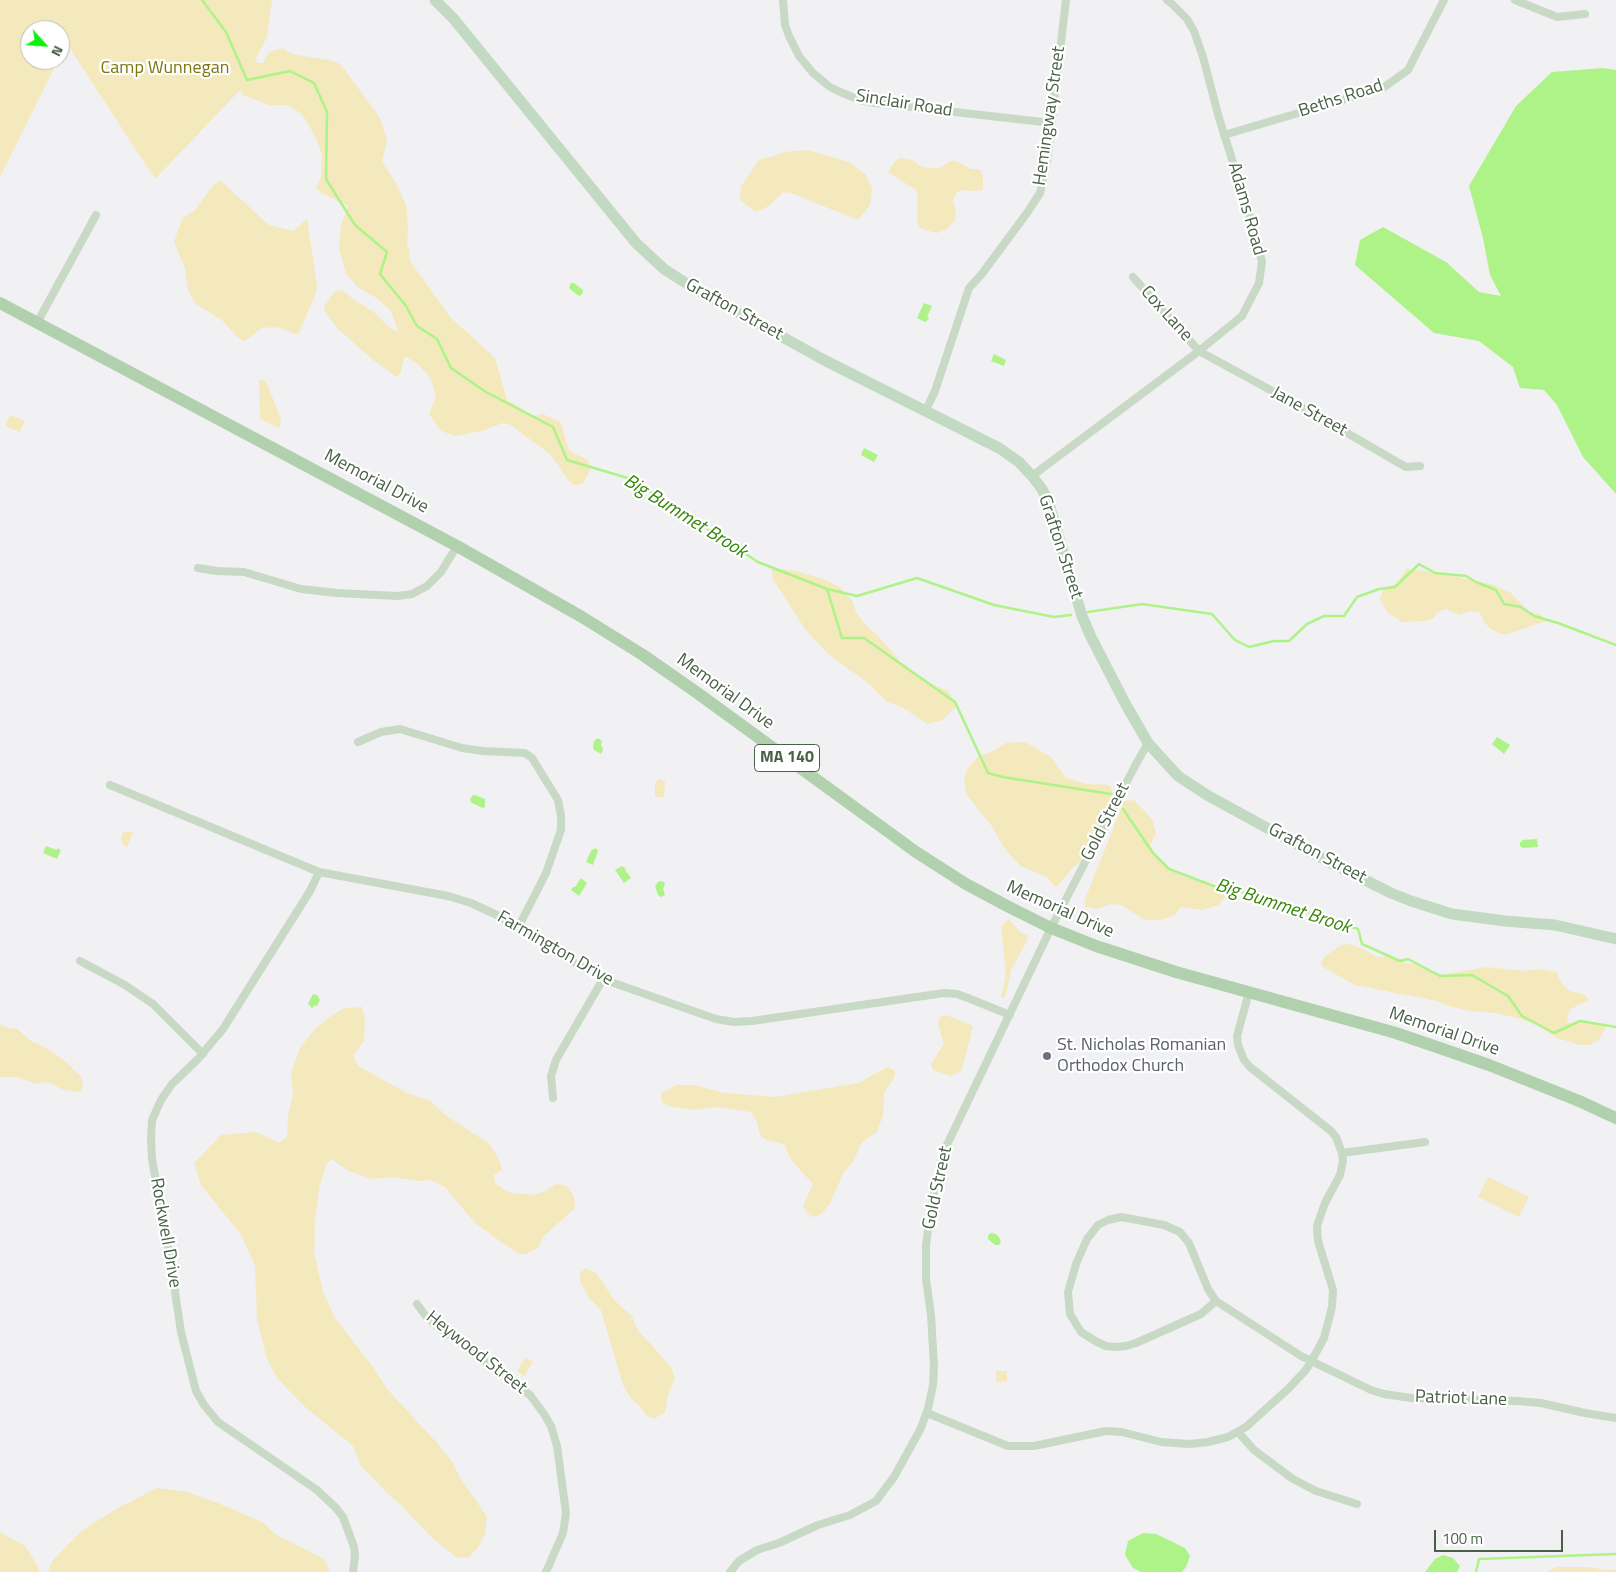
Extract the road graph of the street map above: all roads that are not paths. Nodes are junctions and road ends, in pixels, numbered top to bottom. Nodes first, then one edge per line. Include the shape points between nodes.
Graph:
1 (435, 0) edge
2 (782, 0) edge
3 (1066, 0) edge
4 (1167, 0) edge
5 (1444, 0) edge
6 (1515, 0) edge
7 (1585, 14) dead end
8 (1052, 123) junction
9 (1224, 135) junction
10 (96, 215) dead end
11 (1133, 277) dead end
12 (0, 303) edge
13 (37, 322) junction
14 (1199, 351) junction
15 (925, 412) junction
16 (1420, 466) dead end
17 (1032, 476) junction
18 (458, 546) junction
19 (198, 568) dead end
20 (358, 742) dead end
21 (1148, 743) junction
22 (110, 785) dead end
23 (319, 872) junction
24 (518, 928) junction
25 (1051, 928) junction
26 (1616, 939) edge
27 (80, 961) dead end
28 (603, 979) junction
29 (1249, 992) junction
30 (1010, 1015) junction
31 (203, 1054) junction
32 (553, 1098) dead end
33 (1616, 1118) edge
34 (1426, 1142) dead end
35 (1342, 1153) junction
36 (1216, 1301) junction
37 (417, 1304) dead end
38 (1312, 1362) junction
39 (927, 1413) junction
40 (1616, 1418) edge
41 (1238, 1432) junction
42 (1357, 1504) dead end
43 (353, 1572) edge
44 (546, 1572) edge
45 (730, 1572) edge

1 - 15 street, Grafton Street via 636,243 664,269 826,361
2 - 8 street, Sinclair Road via 785,25 798,56 813,73 840,92 875,103
3 - 8 street, Hemingway Street
4 - 9 street, Adams Road via 1187,19 1194,31
5 - 9 street, Beths Road via 1408,70 1383,88
6 - 7 street via 1557,17
8 - 15 street, Hemingway Street via 1040,193 970,288
9 - 14 street, Adams Road via 1262,262 1259,283 1242,316
10 - 13 street
11 - 14 street, Cox Lane
12 - 13 main road, Memorial Drive / MA 140
13 - 18 main road, Memorial Drive / MA 140
14 - 16 street, Jane Street via 1406,467
14 - 17 street, Adams Road
15 - 17 street, Grafton Street via 999,448
17 - 21 street, Grafton Street via 1048,501 1091,637
18 - 19 street via 427,586 412,594 398,596 301,589 244,572
18 - 25 main road, Memorial Drive / MA 140 via 643,655 945,871 988,897
20 - 24 street via 381,732 400,729 462,748 525,753 532,758 558,800 561,829 546,873
21 - 25 street, Gold Street
21 - 26 street, Grafton Street via 1178,776 1206,794 1398,896 1452,914 1505,922 1555,924
22 - 23 street, Farmington Drive
23 - 24 street, Farmington Drive via 460,900 485,909
23 - 31 street, Rockwell Drive via 229,1020
24 - 28 street, Farmington Drive
25 - 29 main road, Memorial Drive / MA 140 via 1128,957
25 - 30 street, Gold Street
27 - 31 street via 153,1004
28 - 30 street, Farmington Drive via 734,1022 944,993 957,994
28 - 32 street via 556,1060 551,1076
29 - 33 main road, Memorial Drive / MA 140 via 1443,1049 1534,1082
29 - 35 street via 1237,1036 1244,1060 1331,1131
30 - 39 street, Gold Street via 950,1136 939,1166 926,1245 934,1366
31 - 43 street, Rockwell Drive via 168,1090 156,1110 151,1132 152,1159 181,1332 193,1381 201,1401 218,1422 317,1490 340,1513 354,1547
34 - 35 street
35 - 38 street via 1340,1175 1316,1226 1333,1299 1328,1327
36 - 36 street via 1185,1237 1169,1226 1121,1217 1104,1221 1087,1239 1068,1292 1070,1314 1081,1332 1106,1346 1116,1347 1136,1343 1192,1318
36 - 38 street, Patriot Lane
37 - 44 street, Heywood Street via 433,1323 530,1395 550,1426 557,1446 566,1513 563,1533
38 - 40 street, Patriot Lane via 1390,1395 1541,1403
38 - 41 street via 1288,1389
39 - 41 street via 1008,1446 1026,1447 1106,1431 1190,1444
39 - 45 street, Gold Street via 894,1477 876,1501 850,1515 757,1550 739,1561
41 - 42 street via 1254,1450 1293,1479 1316,1491

